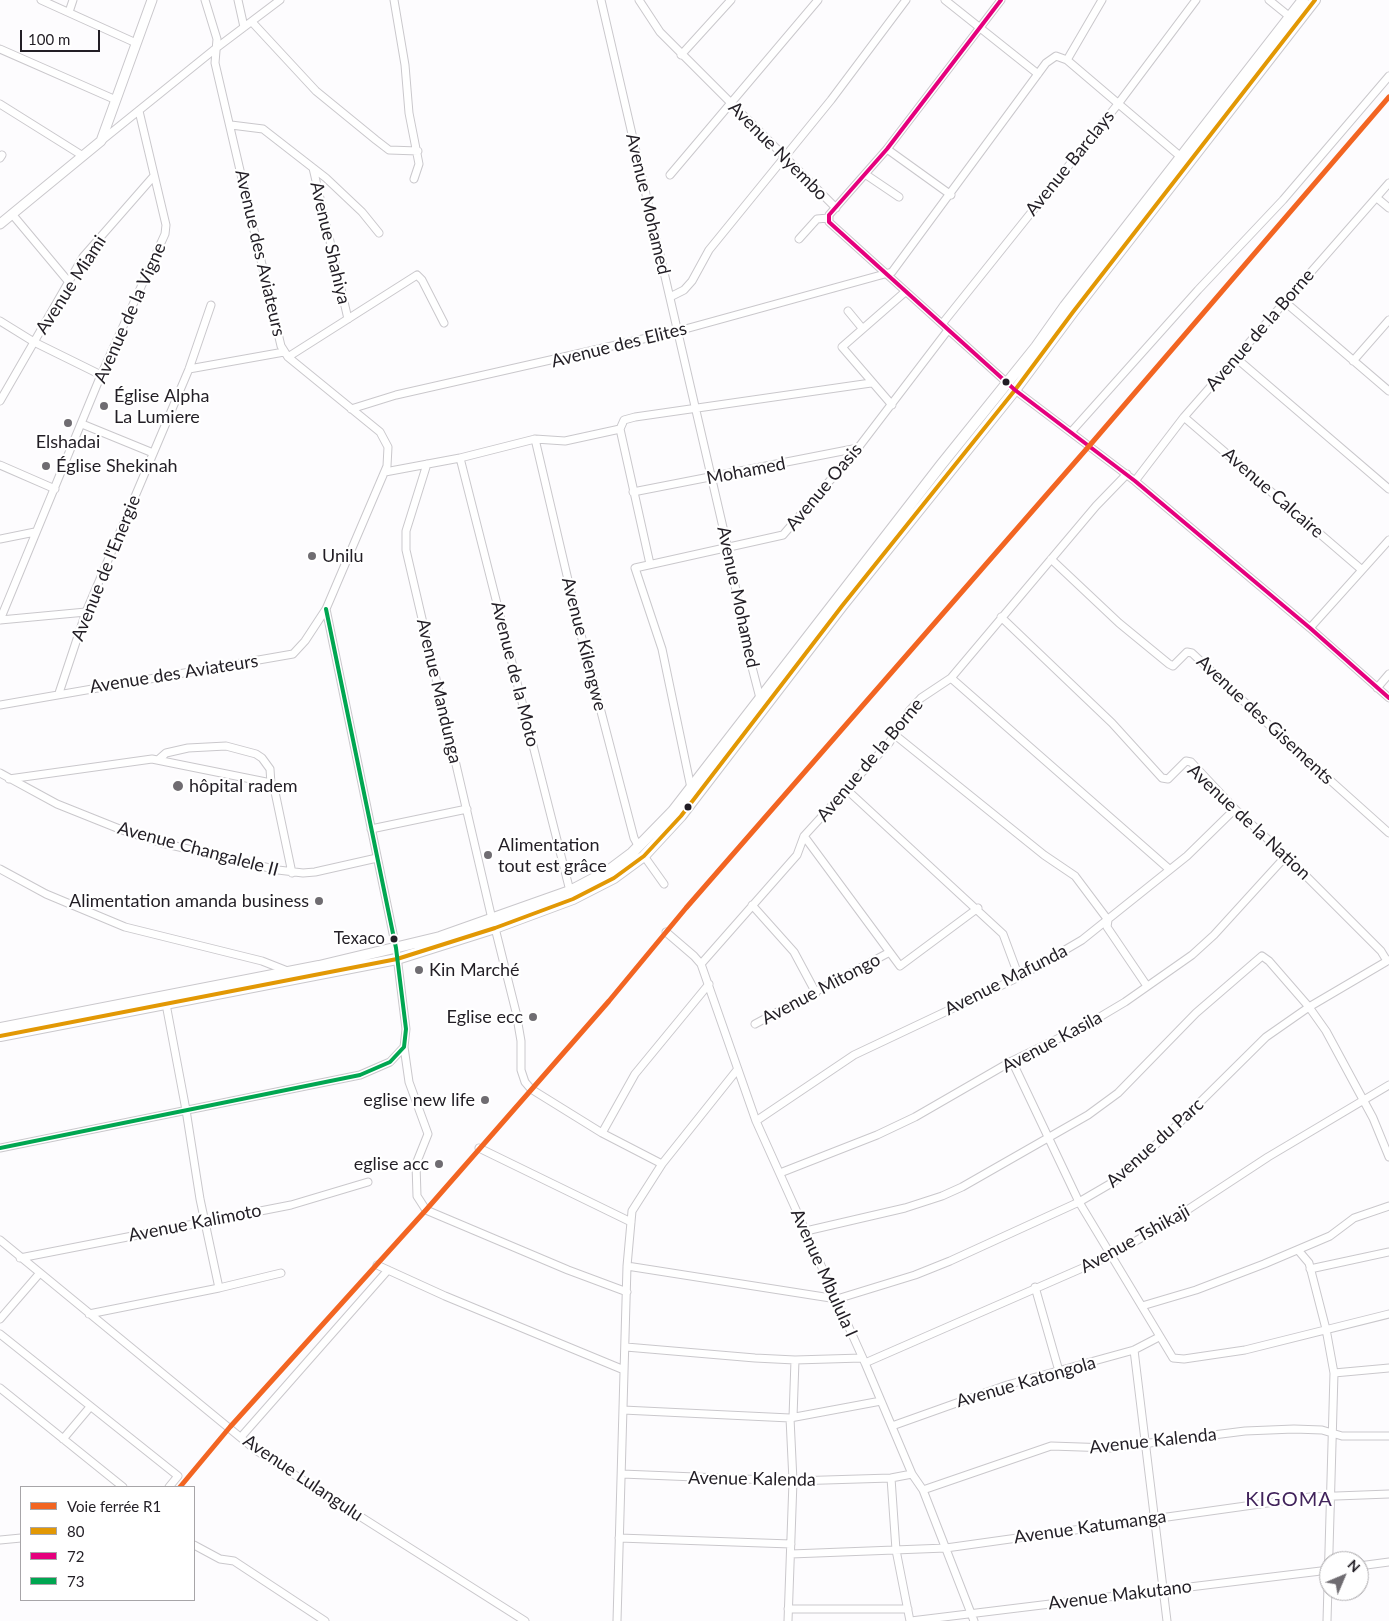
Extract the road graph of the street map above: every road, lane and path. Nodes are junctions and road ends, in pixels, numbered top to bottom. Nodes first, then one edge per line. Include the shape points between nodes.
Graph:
1 (42, 0) edge
2 (74, 0) edge
3 (152, 0) edge
4 (205, 0) edge
5 (238, 0) edge
6 (280, 0) edge
7 (394, 0) edge
8 (600, 0) edge
9 (639, 0) edge
10 (731, 0) edge
11 (818, 0) edge
12 (906, 0) edge
13 (945, 0) edge
14 (1001, 0) edge
15 (1102, 0) edge
16 (1196, 0) edge
17 (1269, 0) edge
18 (1303, 0) edge
19 (1316, 0) edge
20 (69, 12) junction
21 (1295, 16) junction
22 (252, 22) junction
23 (980, 27) junction
24 (244, 28) junction
25 (136, 43) junction
26 (0, 49) edge
27 (215, 49) junction
28 (681, 55) junction
29 (1067, 60) junction
30 (1038, 74) junction
31 (1389, 76) edge
32 (116, 100) junction
33 (0, 104) edge
34 (730, 104) junction
35 (1118, 104) junction
36 (139, 111) junction
37 (231, 125) junction
38 (101, 141) junction
39 (886, 149) junction
40 (418, 151) junction
41 (83, 156) junction
42 (1182, 157) junction
43 (784, 158) junction
44 (313, 168) junction
45 (865, 174) junction
46 (670, 175) dead end
47 (153, 177) junction
48 (414, 179) dead end
49 (1389, 184) edge
50 (951, 195) junction
51 (899, 197) dead end
52 (1377, 198) junction
53 (836, 208) junction
54 (1389, 208) edge
55 (12, 214) junction
56 (828, 218) junction
57 (0, 224) edge
58 (380, 234) dead end
59 (799, 239) dead end
60 (884, 274) junction
61 (68, 281) junction
62 (905, 292) junction
63 (670, 297) junction
64 (1285, 302) junction
65 (211, 305) dead end
66 (848, 312) dead end
67 (348, 319) junction
68 (1389, 320) edge
69 (0, 321) edge
70 (444, 323) dead end
71 (942, 324) junction
72 (862, 328) junction
73 (948, 330) junction
74 (678, 331) junction
75 (34, 342) junction
76 (286, 354) junction
77 (1236, 358) junction
78 (1353, 361) junction
79 (189, 370) junction
80 (102, 375) junction
81 (871, 383) junction
82 (1011, 386) junction
83 (1389, 391) edge
84 (0, 401) edge
85 (892, 405) junction
86 (351, 408) junction
87 (694, 408) junction
88 (1184, 417) junction
89 (82, 424) junction
90 (620, 429) junction
91 (1072, 431) junction
92 (535, 439) junction
93 (858, 448) junction
94 (153, 453) junction
95 (460, 458) junction
96 (427, 464) junction
97 (0, 466) edge
98 (385, 472) junction
99 (1127, 474) junction
100 (711, 477) junction
101 (1136, 481) junction
102 (55, 489) junction
103 (1389, 489) edge
104 (633, 492) junction
105 (35, 532) junction
106 (0, 539) edge
107 (1389, 540) edge
108 (728, 549) junction
109 (1051, 559) junction
110 (650, 564) junction
111 (1362, 570) junction
112 (326, 609) junction
113 (86, 612) junction
114 (1001, 617) junction
115 (0, 620) edge
116 (1310, 628) junction
117 (1389, 674) edge
118 (951, 678) junction
119 (1377, 688) junction
120 (59, 693) junction
121 (760, 698) junction
122 (1389, 698) edge
123 (0, 705) edge
124 (895, 734) junction
125 (158, 760) junction
126 (0, 773) edge
127 (9, 779) junction
128 (271, 784) junction
129 (691, 788) junction
130 (846, 790) junction
131 (467, 809) junction
132 (1235, 809) junction
133 (677, 814) junction
134 (371, 829) junction
135 (1389, 833) edge
136 (804, 836) junction
137 (642, 852) junction
138 (1286, 856) junction
139 (377, 858) junction
140 (0, 869) edge
141 (1169, 869) junction
142 (292, 873) junction
143 (664, 884) dead end
144 (570, 891) junction
145 (752, 905) junction
146 (978, 908) junction
147 (1108, 920) junction
148 (494, 924) junction
149 (666, 932) dead end
150 (888, 952) junction
151 (397, 953) junction
152 (1388, 960) edge
153 (701, 964) junction
154 (288, 971) junction
155 (1019, 977) junction
156 (299, 978) junction
157 (709, 984) junction
158 (1147, 986) junction
159 (816, 993) junction
160 (166, 1004) junction
161 (1309, 1007) junction
162 (755, 1024) dead end
163 (0, 1028) edge
164 (0, 1036) edge
165 (404, 1048) junction
166 (1012, 1061) junction
167 (737, 1070) junction
168 (1389, 1085) edge
169 (1363, 1099) junction
170 (186, 1110) junction
171 (756, 1121) junction
172 (602, 1132) junction
173 (1050, 1138) junction
174 (0, 1148) edge
175 (479, 1148) dead end
176 (1389, 1157) edge
177 (662, 1164) junction
178 (780, 1173) junction
179 (368, 1182) dead end
180 (1080, 1202) junction
181 (1389, 1206) edge
182 (205, 1222) junction
183 (631, 1222) junction
184 (806, 1231) junction
185 (0, 1240) edge
186 (1298, 1250) junction
187 (1389, 1252) edge
188 (1110, 1256) junction
189 (20, 1258) junction
190 (377, 1265) dead end
191 (627, 1266) junction
192 (1310, 1269) junction
193 (388, 1270) junction
194 (281, 1273) dead end
195 (39, 1274) junction
196 (1036, 1287) junction
197 (219, 1288) junction
198 (627, 1292) junction
199 (836, 1299) junction
200 (1142, 1306) junction
201 (89, 1314) junction
202 (1389, 1314) edge
203 (0, 1319) edge
204 (1326, 1329) junction
205 (0, 1334) edge
206 (1159, 1337) junction
207 (626, 1347) junction
208 (1134, 1350) junction
209 (795, 1360) junction
210 (863, 1360) junction
211 (1389, 1368) edge
212 (624, 1370) junction
213 (1059, 1371) junction
214 (1334, 1373) junction
215 (0, 1388) edge
216 (881, 1400) junction
217 (90, 1406) junction
218 (623, 1410) junction
219 (792, 1417) junction
220 (892, 1426) junction
221 (1332, 1434) junction
222 (1389, 1436) edge
223 (241, 1437) junction
224 (63, 1440) junction
225 (1145, 1443) junction
226 (622, 1474) junction
227 (912, 1474) junction
228 (891, 1478) junction
229 (793, 1482) junction
230 (121, 1486) edge
231 (170, 1486) edge
232 (923, 1490) junction
233 (1389, 1494) edge
234 (1331, 1495) junction
235 (1155, 1517) junction
236 (20, 1538) edge
237 (619, 1538) junction
238 (0, 1540) edge
239 (791, 1544) junction
240 (195, 1546) edge
241 (946, 1548) junction
242 (896, 1550) junction
243 (1329, 1551) edge
244 (791, 1554) junction
245 (1389, 1562) edge
246 (1369, 1565) edge
247 (1319, 1571) edge
248 (1164, 1590) junction
249 (1327, 1601) edge
250 (788, 1609) junction
251 (908, 1609) junction
252 (970, 1613) junction
253 (326, 1621) edge
254 (525, 1621) edge
255 (618, 1621) edge
256 (788, 1621) edge
257 (911, 1621) edge
258 (974, 1621) edge
259 (1167, 1621) edge
260 (1327, 1621) edge

1 - 20 street
2 - 20 street
3 - 25 main road
4 - 27 street, Avenue des Aviateurs via 217,39
5 - 24 street
6 - 22 street
7 - 40 street via 409,113
8 - 63 street, Avenue Mohamed
9 - 28 street, Avenue Nyembo via 660,32
10 - 28 street
11 - 34 street
12 - 43 street
13 - 23 street
14 - 23 street
15 - 29 street
16 - 35 street, Avenue Barclays
17 - 21 street
18 - 21 highway
19 - 21 highway
20 - 25 street
21 - 42 highway
21 - 82 highway via 1072,312
22 - 24 street
22 - 40 street via 316,91 376,140 389,150
23 - 30 street
23 - 39 street
24 - 27 street
25 - 32 main road
26 - 32 street
27 - 36 street
27 - 37 street, Avenue des Aviateurs
28 - 34 street, Avenue Nyembo
29 - 30 street via 1052,57
29 - 35 street
30 - 50 street
31 - 91 street via 1282,200
32 - 38 main road
33 - 41 street
34 - 43 street, Avenue Nyembo
34 - 46 street
35 - 42 street
35 - 71 street, Avenue Barclays
36 - 38 street
36 - 47 street, Avenue de la Vigne
37 - 44 street via 263,129
37 - 76 street, Avenue des Aviateurs
38 - 41 main road
39 - 45 street
39 - 50 street
40 - 48 street via 419,164
41 - 55 main road
42 - 82 highway
43 - 53 street, Avenue Nyembo
43 - 63 street via 710,250 692,281 684,290
44 - 58 street via 362,212
44 - 67 street, Avenue Shahiya
45 - 51 street
45 - 53 street
47 - 61 street, Avenue Miami via 107,228
47 - 80 street, Avenue de la Vigne via 166,230
49 - 52 street, Avenue de la Borne
50 - 60 street via 898,267
52 - 54 street
52 - 64 street, Avenue de la Borne
53 - 56 street, Avenue Nyembo
55 - 57 main road
55 - 61 street
56 - 59 street via 817,219
56 - 60 street, Avenue Nyembo via 831,225
60 - 62 street, Avenue Nyembo
60 - 74 street, Avenue des Elites
61 - 75 street, Avenue Miami
62 - 71 street, Avenue Nyembo
62 - 72 street
63 - 74 street, Avenue Mohamed
64 - 77 street, Avenue de la Borne
64 - 78 street
65 - 79 street, Avenue de l'Energie
66 - 72 street
67 - 70 street via 417,276
67 - 76 street
68 - 78 street
69 - 75 street
71 - 73 street, Avenue Nyembo
72 - 81 street via 842,347
73 - 82 street, Avenue Nyembo
73 - 85 street, Avenue Oasis
74 - 86 street, Avenue des Elites
74 - 87 street, Avenue Mohamed
75 - 80 street
75 - 84 street, Avenue Miami
76 - 79 street
76 - 86 street, Avenue des Aviateurs
77 - 88 street, Avenue de la Borne
77 - 103 street
78 - 83 street
79 - 94 street, Avenue de l'Energie
80 - 89 street, Avenue de la Vigne
81 - 85 street
81 - 87 street
82 - 91 street, Avenue Nyembo
82 - 121 highway
82 - 133 highway
85 - 93 street, Avenue Oasis
86 - 98 street, Avenue des Aviateurs via 386,442 389,456
87 - 90 street via 629,418 621,423
87 - 100 street, Avenue Mohamed
88 - 101 street, Avenue de la Borne
88 - 111 street, Avenue Calcaire
89 - 94 street
89 - 102 street, Avenue de la Vigne
90 - 92 street via 565,441
90 - 104 street
91 - 99 street, Avenue Nyembo
92 - 95 street
92 - 137 street, Avenue Kilengwe via 580,631 634,838
93 - 100 street, Mohamed
93 - 108 street, Avenue Oasis via 783,536
94 - 113 street, Avenue de l'Energie
95 - 96 street
95 - 144 street, Avenue de la Moto
96 - 98 street
96 - 131 street, Avenue Mandunga via 406,531 406,550
97 - 102 street
98 - 112 street, Avenue des Aviateurs
99 - 101 street, Avenue Nyembo
99 - 109 street, Avenue de la Borne
100 - 104 street, Mohamed
100 - 108 street, Avenue Mohamed
101 - 116 street, Avenue Nyembo
102 - 105 street, Avenue de la Vigne
104 - 110 street
105 - 106 street
105 - 115 street, Avenue de la Vigne
107 - 111 street
108 - 110 street, Avenue Oasis
108 - 121 street, Avenue Mohamed
109 - 114 street, Avenue de la Borne
109 - 135 street, Avenue des Gisements via 1119,623 1170,665 1175,665 1187,652 1192,653
110 - 129 street, Avenue Oasis via 636,566 634,571 662,649
111 - 116 street
112 - 120 street, Avenue des Aviateurs via 302,645 289,655
112 - 134 street
113 - 115 street
113 - 120 street, Avenue de l'Energie
114 - 118 street, Avenue de la Borne
114 - 132 street, Avenue de la Nation via 1112,723 1160,776 1168,779 1189,760
116 - 119 street, Avenue Nyembo
117 - 119 street
118 - 124 street, Avenue de la Borne via 915,704
118 - 141 street
119 - 122 street, Avenue Nyembo
120 - 123 street, Avenue des Aviateurs
121 - 129 highway
124 - 130 street, Avenue de la Borne
124 - 147 street via 1044,856 1075,876
125 - 127 street
125 - 128 street
125 - 128 street via 166,753 188,748 210,745 234,748 262,758 270,768
126 - 127 street, Avenue Changalele II
127 - 142 street, Avenue Changalele II via 57,804 122,830 162,843
128 - 142 street
129 - 133 highway
130 - 136 street, Avenue de la Borne
130 - 146 street
131 - 134 street
131 - 148 street, Avenue Mandunga
132 - 138 street, Avenue de la Nation
132 - 141 street, Avenue Mafunda via 1188,856
133 - 137 highway
134 - 139 street
136 - 145 street, Avenue de la Borne via 797,855
136 - 150 street
137 - 143 street, Avenue Kilengwe
137 - 144 highway
137 - 148 highway via 596,888
138 - 152 street, Avenue de la Nation
138 - 158 street, Avenue Kasila via 1214,935 1192,955
139 - 142 street, Avenue Changalele II via 315,872
139 - 151 street
140 - 154 street via 46,894 125,928 262,961
141 - 147 street, Avenue Mafunda
144 - 148 highway
145 - 153 street, Avenue de la Borne
145 - 159 street via 794,952
146 - 150 street via 902,966
146 - 155 street via 1003,934
147 - 155 street, Avenue Mafunda via 1082,940
147 - 158 street via 1107,927
148 - 151 highway
148 - 172 street, Avenue Mandunga via 516,1012 523,1079 531,1089
149 - 153 street, Avenue Mbulula I
150 - 159 street, Avenue Mitongo
151 - 154 highway
151 - 156 highway
151 - 165 street via 406,1029
152 - 161 street, Avenue du Parc
153 - 157 street, Avenue Mbulula I
154 - 156 street
154 - 163 highway
155 - 171 street, Avenue Mafunda via 854,1055
156 - 160 highway
157 - 167 street, Avenue Mbulula I
157 - 172 street via 635,1074
158 - 166 street, Avenue Kasila via 1088,1024
159 - 162 street, Avenue Mitongo
160 - 164 highway
160 - 170 street
161 - 169 street
161 - 173 street via 1262,956 1196,1013 1118,1093
161 - 180 street, Avenue du Parc via 1266,1036 1123,1175
165 - 170 street via 390,1062 360,1075
165 - 198 street via 408,1082 428,1138 416,1164 416,1196 426,1210 559,1267
166 - 173 street
166 - 178 street, Avenue Kasila via 914,1117
167 - 171 street, Avenue Mbulula I
167 - 177 street
168 - 169 street, Avenue Tshikaji
169 - 176 street
169 - 188 street, Avenue Tshikaji
170 - 174 street
170 - 182 street
171 - 178 street, Avenue Mbulula I
172 - 177 street, Avenue Mandunga
173 - 180 street
173 - 184 street via 942,1196
175 - 183 street
177 - 183 street via 633,1208
178 - 184 street, Avenue Mbulula I
179 - 182 street, Avenue Kalimoto via 291,1205
180 - 188 street
180 - 199 street, Avenue du Parc via 950,1261
181 - 186 street via 1354,1218 1330,1236
182 - 189 street, Avenue Kalimoto
182 - 197 street
183 - 191 street
184 - 199 street, Avenue Mbulula I
185 - 189 street, Avenue Lulangulu
186 - 192 street via 1307,1259
186 - 200 street via 1196,1290
187 - 192 street
188 - 196 street, Avenue Tshikaji
188 - 200 street
189 - 195 street, Avenue Lulangulu
190 - 193 street
191 - 198 street
191 - 199 street
192 - 204 street
193 - 212 street
193 - 223 street
194 - 197 street
195 - 201 street, Avenue Lulangulu
195 - 203 street
196 - 210 street, Avenue Tshikaji
196 - 213 street
197 - 201 street
198 - 207 street
199 - 210 street, Avenue Mbulula I
200 - 206 street
201 - 223 street, Avenue Lulangulu
202 - 204 street
204 - 206 street via 1245,1350 1179,1359 1170,1355
204 - 214 street
205 - 217 street
206 - 208 street, Avenue Katongola
207 - 209 street
207 - 212 street
208 - 213 street, Avenue Katongola
208 - 225 street
209 - 210 street
209 - 219 street
210 - 216 street, Avenue Mbulula I
211 - 214 street
212 - 218 street
213 - 220 street, Avenue Katongola via 982,1393
214 - 221 street
215 - 224 street
216 - 219 street
216 - 220 street, Avenue Mbulula I
217 - 224 street
217 - 231 street via 178,1477
218 - 219 street
218 - 226 street
219 - 229 street
220 - 227 street, Avenue Mbulula I
221 - 222 street, Avenue Kalenda
221 - 225 street, Avenue Kalenda via 1306,1429 1267,1430
221 - 234 street
223 - 254 street, Avenue Lulangulu via 288,1472
224 - 230 street
225 - 232 street, Avenue Kalenda via 1092,1449 1046,1447
225 - 235 street
226 - 229 street, Avenue Kalenda
226 - 237 street
227 - 228 street, Avenue Kalenda
227 - 232 street, Avenue Mbulula I
228 - 229 street, Avenue Kalenda
228 - 242 street
229 - 239 street
232 - 241 street, Avenue Mbulula I
233 - 234 street, Avenue Katumanga
234 - 235 street, Avenue Katumanga
234 - 243 street
235 - 241 street, Avenue Katumanga
235 - 248 street
236 - 238 street
237 - 239 street
237 - 255 street
239 - 244 street
240 - 253 street via 220,1559 234,1561
241 - 242 street, Avenue Katumanga
241 - 252 street, Avenue Mbulula I
242 - 244 street, Avenue Katumanga
242 - 251 street
244 - 250 street
245 - 246 street
247 - 248 street, Avenue Makutano
248 - 252 street, Avenue Makutano
248 - 259 street
249 - 260 street
250 - 251 street
250 - 256 street
251 - 257 street
252 - 257 street, Avenue Makutano
252 - 258 street, Avenue Mbulula I

